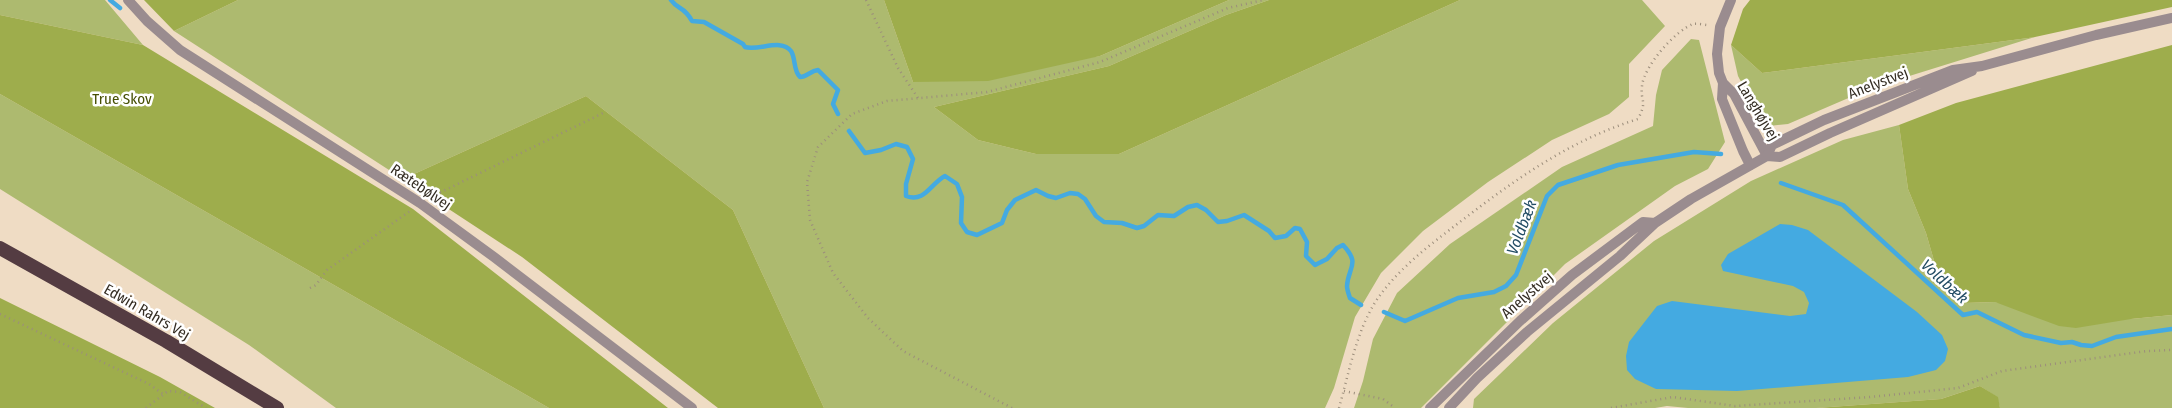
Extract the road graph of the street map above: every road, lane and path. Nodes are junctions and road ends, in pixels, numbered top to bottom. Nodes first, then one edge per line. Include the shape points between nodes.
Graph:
1 (128, 0) edge
2 (866, 0) edge
3 (1263, 0) edge
4 (1731, 0) edge
5 (2172, 18) edge
6 (1720, 27) junction
7 (1723, 83) junction
8 (918, 98) junction
9 (603, 113) dead end
10 (1767, 156) junction
11 (1750, 165) junction
12 (420, 203) junction
13 (1655, 223) junction
14 (0, 248) edge
15 (310, 288) dead end
16 (0, 314) edge
17 (2172, 350) edge
18 (1344, 391) junction
19 (163, 394) junction
20 (146, 408) edge
21 (206, 408) edge
22 (277, 408) edge
23 (692, 408) edge
24 (1012, 408) edge
25 (1339, 408) edge
26 (1395, 408) edge
27 (1430, 408) edge
28 (1449, 408) edge
29 (1612, 408) edge

1 - 12 street, Rætebølvej via 180,50
2 - 8 path via 898,68
3 - 8 path via 1228,8 1100,62 987,92
4 - 6 street, Langhøjvej
5 - 10 street, Anelystvej via 1982,66 1953,70 1824,120 1772,145
6 - 7 street, Langhøjvej via 1716,54
6 - 18 path via 1695,23 1660,51 1646,70 1641,86 1644,107 1638,119 1582,141 1542,162 1435,241 1396,276 1376,301 1362,331
7 - 10 street, Langhøjvej via 1734,94
7 - 11 street, Langhøjvej via 1722,99
8 - 24 path via 887,101 852,114 818,148 807,182 810,220 833,273 868,318 903,351
9 - 12 path
10 - 11 street, Anelystvej
11 - 13 street, Anelystvej
12 - 15 path via 327,270
12 - 23 street, Rætebølvej
13 - 27 street, Anelystvej via 1643,222 1572,275
13 - 28 street, Anelystvej via 1527,332
14 - 22 highway, Edwin Rahrs Vej
16 - 19 path via 149,384
17 - 29 path via 2002,371 1958,388 1734,406 1673,397
18 - 25 path
18 - 26 path via 1383,398
19 - 20 path
19 - 21 path via 180,392

